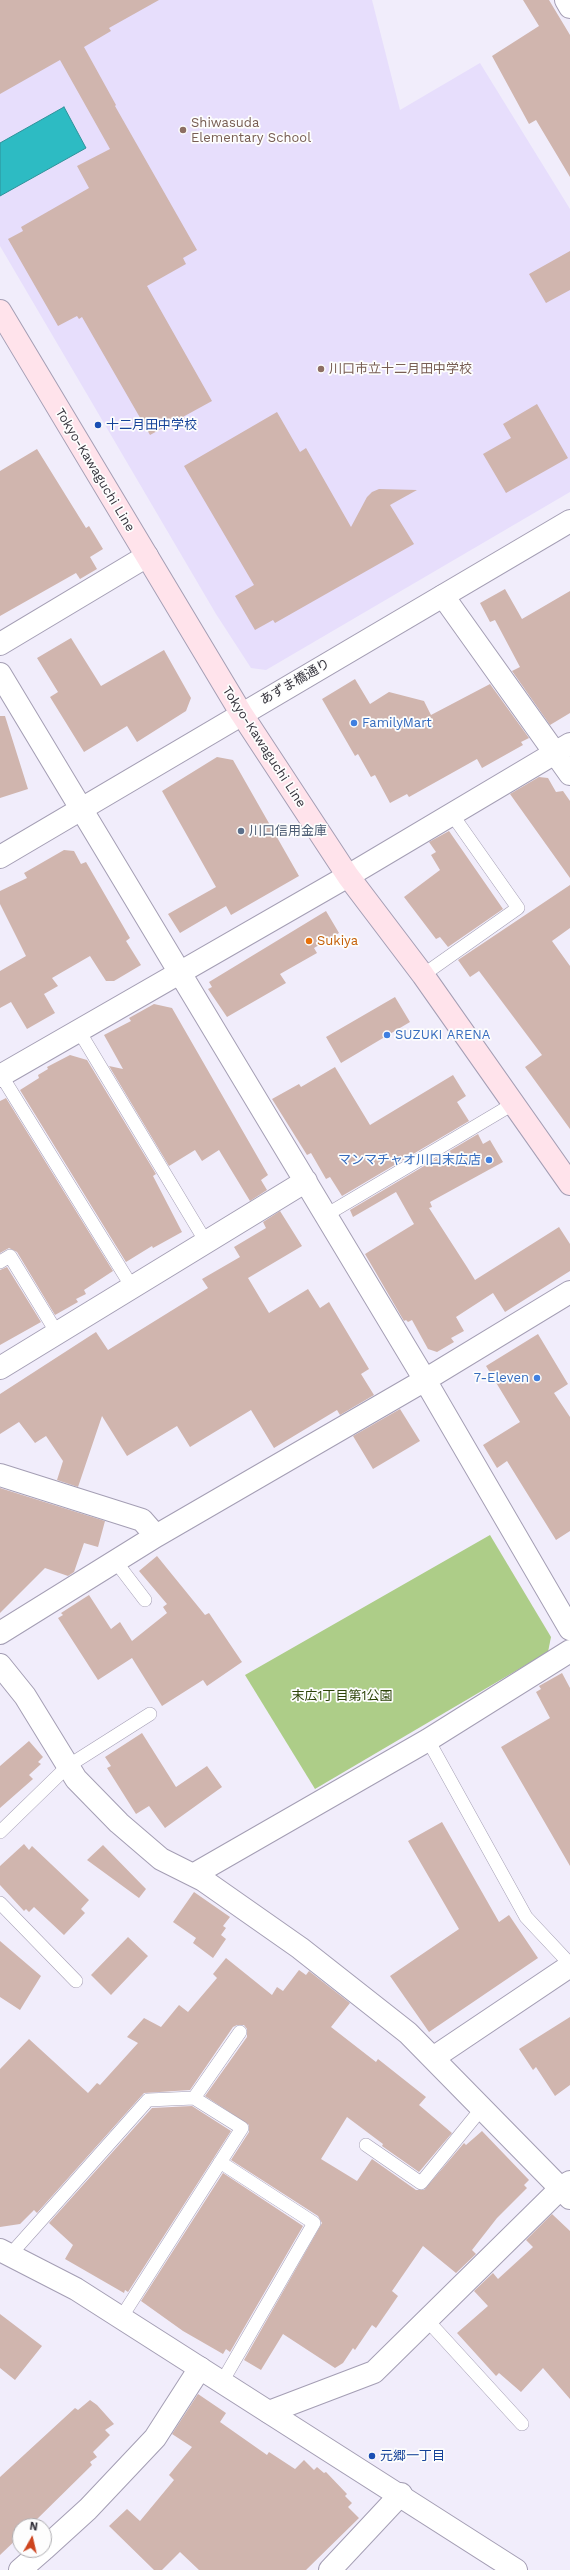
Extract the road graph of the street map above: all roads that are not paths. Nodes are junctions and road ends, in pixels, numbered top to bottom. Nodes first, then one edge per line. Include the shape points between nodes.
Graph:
1 (0, 311) edge
2 (570, 521) edge
3 (147, 556) junction
4 (443, 596) junction
5 (0, 644) edge
6 (0, 674) edge
7 (241, 713) junction
8 (562, 748) edge
9 (570, 774) edge
10 (80, 810) junction
11 (451, 813) junction
12 (0, 857) edge
13 (348, 876) junction
14 (181, 973) junction
15 (423, 975) junction
16 (79, 1031) junction
17 (0, 1076) edge
18 (513, 1104) junction
19 (306, 1181) junction
20 (570, 1184) edge
21 (326, 1215) junction
22 (206, 1242) junction
23 (0, 1262) edge
24 (132, 1287) junction
25 (570, 1292) edge
26 (57, 1333) junction
27 (0, 1368) edge
28 (425, 1380) junction
29 (0, 1475) edge
30 (156, 1536) junction
31 (116, 1562) junction
32 (145, 1600) dead end
33 (570, 1630) edge
34 (0, 1633) edge
35 (570, 1651) edge
36 (0, 1665) edge
37 (150, 1714) dead end
38 (428, 1740) junction
39 (68, 1766) junction
40 (0, 1832) edge
41 (193, 1875) junction
42 (0, 1903) edge
43 (570, 1965) edge
44 (76, 1981) dead end
45 (240, 2032) dead end
46 (433, 2058) junction
47 (194, 2098) junction
48 (482, 2108) junction
49 (366, 2145) dead end
50 (220, 2162) junction
51 (567, 2190) edge
52 (5, 2252) edge
53 (121, 2318) junction
54 (427, 2320) junction
55 (200, 2368) junction
56 (222, 2382) junction
57 (269, 2412) junction
58 (522, 2424) dead end
59 (401, 2494) junction
60 (52, 2541) edge
61 (33, 2558) edge
62 (20, 2570) edge
63 (330, 2570) edge
64 (516, 2570) edge

1 - 3 main road, Tokyo-Kawaguchi Line
2 - 4 street, あずま橋通り
3 - 5 street
3 - 7 main road, Tokyo-Kawaguchi Line
4 - 7 street, あずま橋通り
4 - 8 street
6 - 10 street
7 - 10 street, あずま橋通り
7 - 13 main road, Tokyo-Kawaguchi Line
8 - 9 street
8 - 11 street
10 - 12 street, あずま橋通り
10 - 14 street
11 - 13 street
11 - 15 lane via 518,908
13 - 14 street
13 - 15 main road, Tokyo-Kawaguchi Line
14 - 16 street
14 - 19 street
15 - 18 main road, Tokyo-Kawaguchi Line
16 - 17 street
16 - 22 lane
17 - 24 lane
18 - 20 main road, Tokyo-Kawaguchi Line
18 - 21 lane
19 - 21 street
19 - 22 street
21 - 28 street
22 - 24 street
23 - 26 lane via 10,1256
24 - 26 street
25 - 28 street
26 - 27 street
28 - 30 street
28 - 33 street
29 - 30 street via 142,1520
30 - 31 street
31 - 32 lane
31 - 34 street
35 - 38 street
36 - 39 street via 25,1696
37 - 39 lane
38 - 41 street
38 - 43 lane via 526,1917
39 - 40 lane
39 - 41 street via 76,1778 119,1823 161,1859
41 - 46 street via 300,1948 408,2033
42 - 44 lane
43 - 46 street
45 - 47 lane
46 - 48 street
47 - 50 lane via 242,2128
47 - 52 lane via 148,2100
48 - 49 lane via 421,2183
48 - 51 street
50 - 53 lane
50 - 56 lane via 314,2223
51 - 54 street
52 - 53 street via 76,2289
53 - 55 street
54 - 57 street via 374,2372
54 - 58 lane
55 - 56 street
55 - 60 street via 155,2438 88,2509
56 - 57 street
57 - 59 street
59 - 63 street
59 - 64 street
61 - 62 street

